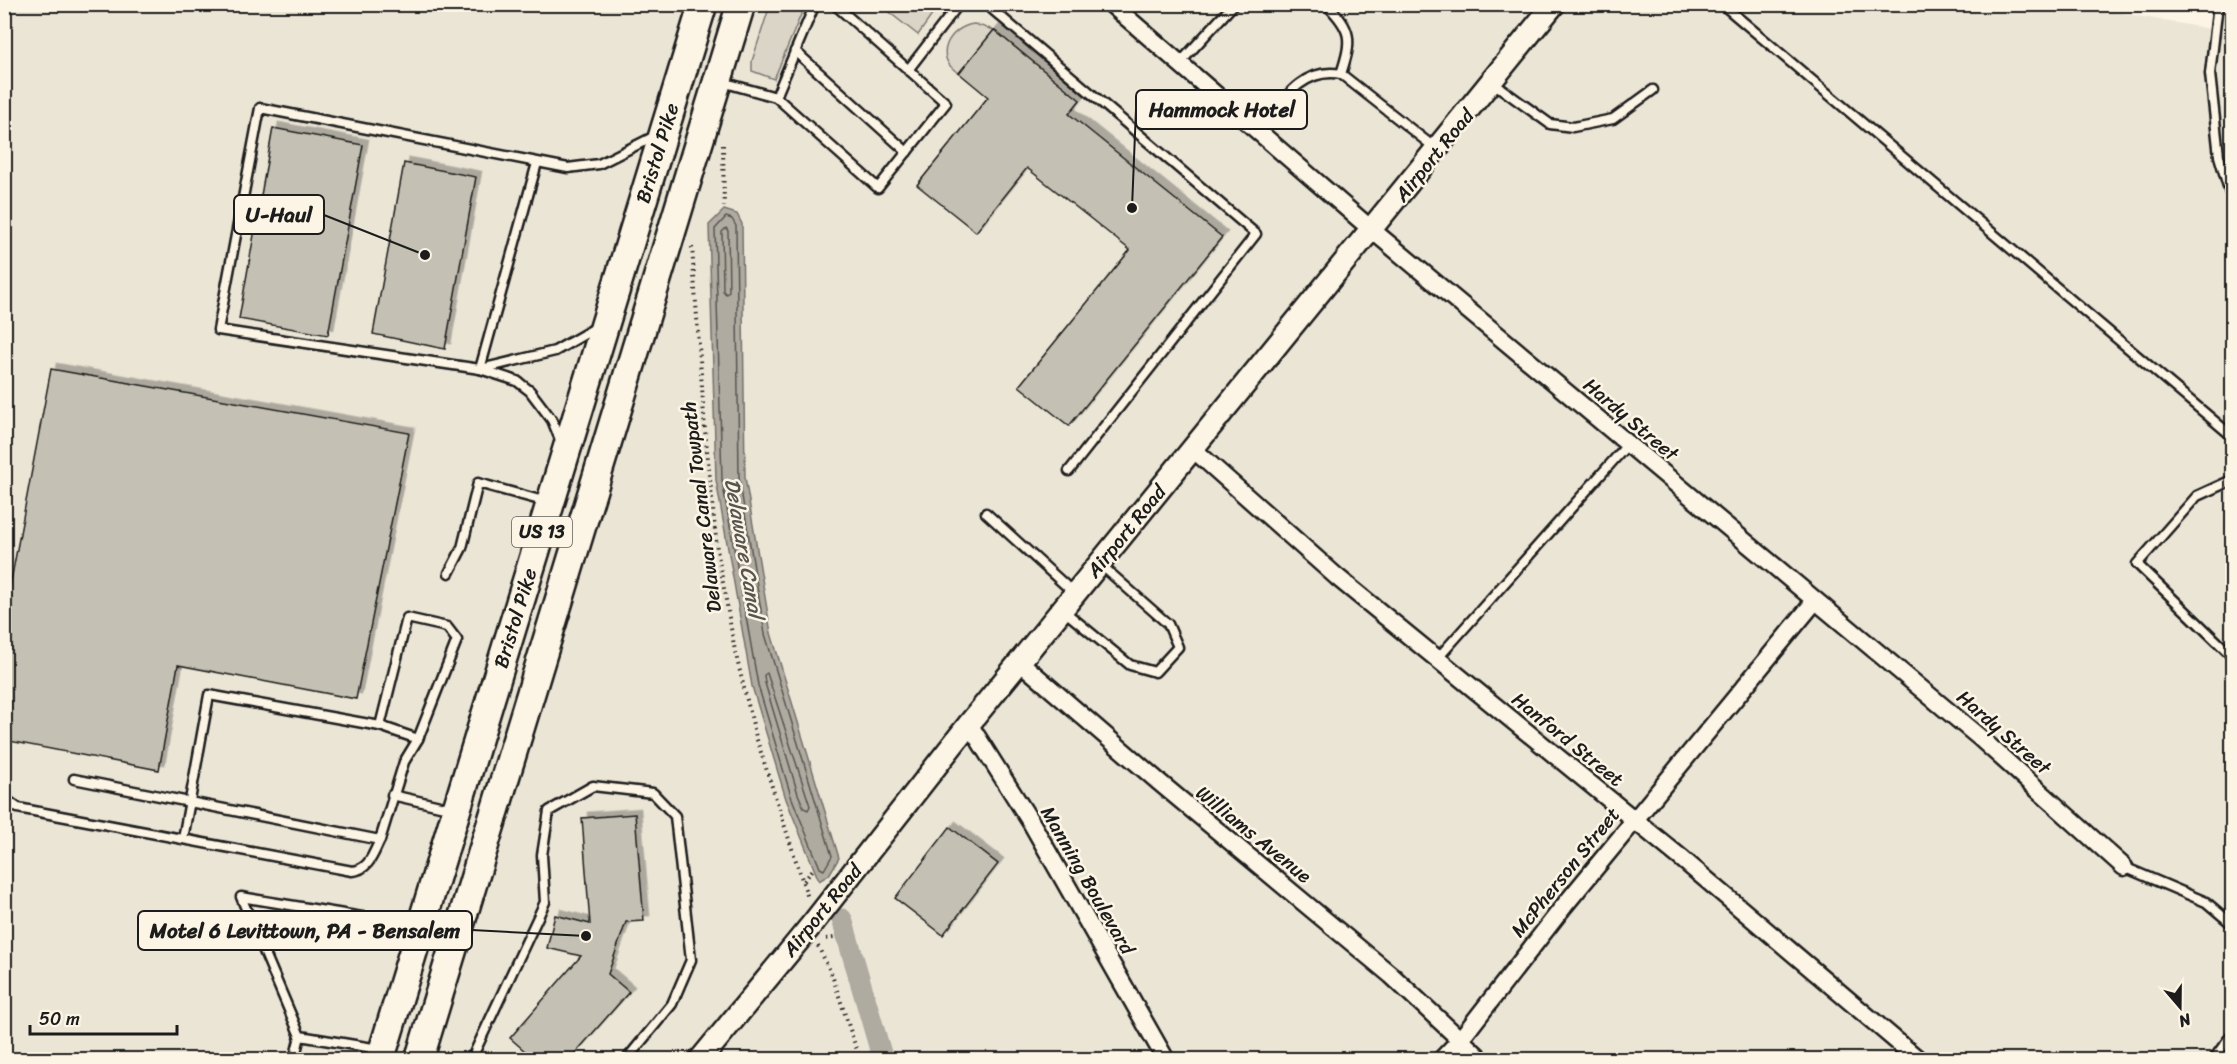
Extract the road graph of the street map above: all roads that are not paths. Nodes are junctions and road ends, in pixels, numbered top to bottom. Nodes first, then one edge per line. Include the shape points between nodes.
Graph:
1 (703, 4) edge
2 (741, 4) edge
3 (815, 4) edge
4 (834, 4) edge
5 (959, 4) edge
6 (986, 4) edge
7 (1111, 4) edge
8 (1234, 4) edge
9 (1326, 4) edge
10 (1554, 4) edge
11 (1722, 4) edge
12 (2218, 4) edge
13 (795, 51) junction
14 (1179, 63) junction
15 (908, 70) junction
16 (1341, 74) junction
17 (718, 81) junction
18 (1492, 82) junction
19 (1653, 90) dead end
20 (776, 97) junction
21 (1257, 131) junction
22 (664, 132) junction
23 (1437, 150) junction
24 (907, 152) junction
25 (537, 163) junction
26 (2232, 201) edge
27 (1372, 230) junction
28 (606, 321) junction
29 (480, 369) junction
30 (2232, 436) edge
31 (1628, 444) junction
32 (1193, 449) junction
33 (564, 457) junction
34 (1069, 471) dead end
35 (2232, 480) edge
36 (551, 503) junction
37 (986, 513) dead end
38 (1100, 563) junction
39 (449, 573) dead end
40 (1815, 601) junction
41 (1069, 602) junction
42 (2232, 656) edge
43 (1437, 659) junction
44 (1020, 662) junction
45 (969, 723) junction
46 (380, 726) junction
47 (418, 739) junction
48 (74, 779) dead end
49 (392, 795) junction
50 (4, 798) edge
51 (189, 800) junction
52 (457, 810) junction
53 (1634, 820) junction
54 (183, 839) junction
55 (380, 840) junction
56 (2124, 867) joint
57 (2232, 924) edge
58 (421, 927) junction
59 (2232, 1034) edge
60 (300, 1036) junction
61 (1460, 1040) junction
62 (382, 1055) edge
63 (294, 1059) edge
64 (419, 1059) edge
65 (471, 1059) edge
66 (626, 1059) edge
67 (700, 1059) edge
68 (1166, 1059) edge
69 (1441, 1059) edge
70 (1482, 1059) edge
71 (1919, 1059) edge
72 (2213, 1059) edge

1 - 22 highway, Bristol Pike / US 13
2 - 17 highway, Bristol Pike / US 13
3 - 13 lane
4 - 15 lane
5 - 15 lane
6 - 34 lane via 1256,234
7 - 14 street, Hardy Street
8 - 14 lane
9 - 16 lane via 1342,19 1349,34
10 - 18 street, Airport Road
11 - 30 lane
12 - 26 lane via 2210,74 2219,156
13 - 20 lane
13 - 24 lane
14 - 21 street, Hardy Street
15 - 24 lane via 946,103
16 - 21 lane via 1331,72 1307,78
16 - 23 lane
17 - 20 lane
17 - 64 highway, Bristol Pike / US 13
18 - 19 lane via 1550,124 1573,127 1613,119
18 - 23 street, Airport Road
20 - 24 lane via 878,188
21 - 27 street, Hardy Street
22 - 25 lane via 599,164 568,168
22 - 28 highway, Bristol Pike / US 13
23 - 27 street, Airport Road
25 - 29 lane
25 - 29 lane via 260,108 218,330
27 - 31 street, Hardy Street
27 - 32 street, Airport Road
28 - 29 lane via 555,351
28 - 33 highway, Bristol Pike / US 13
29 - 33 lane via 517,381 531,391 552,420
31 - 40 street, Hardy Street
31 - 43 lane
32 - 38 street, Airport Road
32 - 43 street, Hanford Street via 1337,577
33 - 36 highway, Bristol Pike / US 13
35 - 42 lane via 2197,496 2137,564
36 - 39 lane via 478,483 462,548
36 - 52 highway, Bristol Pike / US 13
37 - 41 lane
38 - 41 street, Airport Road
38 - 41 lane via 1168,624 1178,647 1173,655 1155,672 1130,665
40 - 53 street, McPherson Street
40 - 56 street, Hardy Street via 1979,737
41 - 44 street, Airport Road
43 - 53 street, Hanford Street
44 - 45 street, Airport Road
44 - 61 street, Williams Avenue via 1391,975
45 - 67 street, Airport Road via 813,923
45 - 68 street, Manning Boulevard via 1032,824
46 - 47 lane
46 - 47 lane via 407,618 447,627 457,640
46 - 51 lane via 209,694
47 - 49 lane via 404,762
48 - 51 lane
49 - 52 lane
49 - 55 lane
50 - 54 lane via 18,808
51 - 54 lane
51 - 55 lane
52 - 58 highway, Bristol Pike / US 13
53 - 61 street, McPherson Street
53 - 71 street, Hanford Street
54 - 55 lane via 351,871 366,866
56 - 57 lane via 2206,902
58 - 60 lane via 241,897
58 - 62 highway, Bristol Pike / US 13
59 - 72 lane
60 - 62 lane
60 - 63 lane
61 - 69 street, McPherson Street
61 - 70 street, Williams Avenue
65 - 66 lane via 545,902 542,855 549,812 593,786 653,792 675,816 691,960 672,1004

